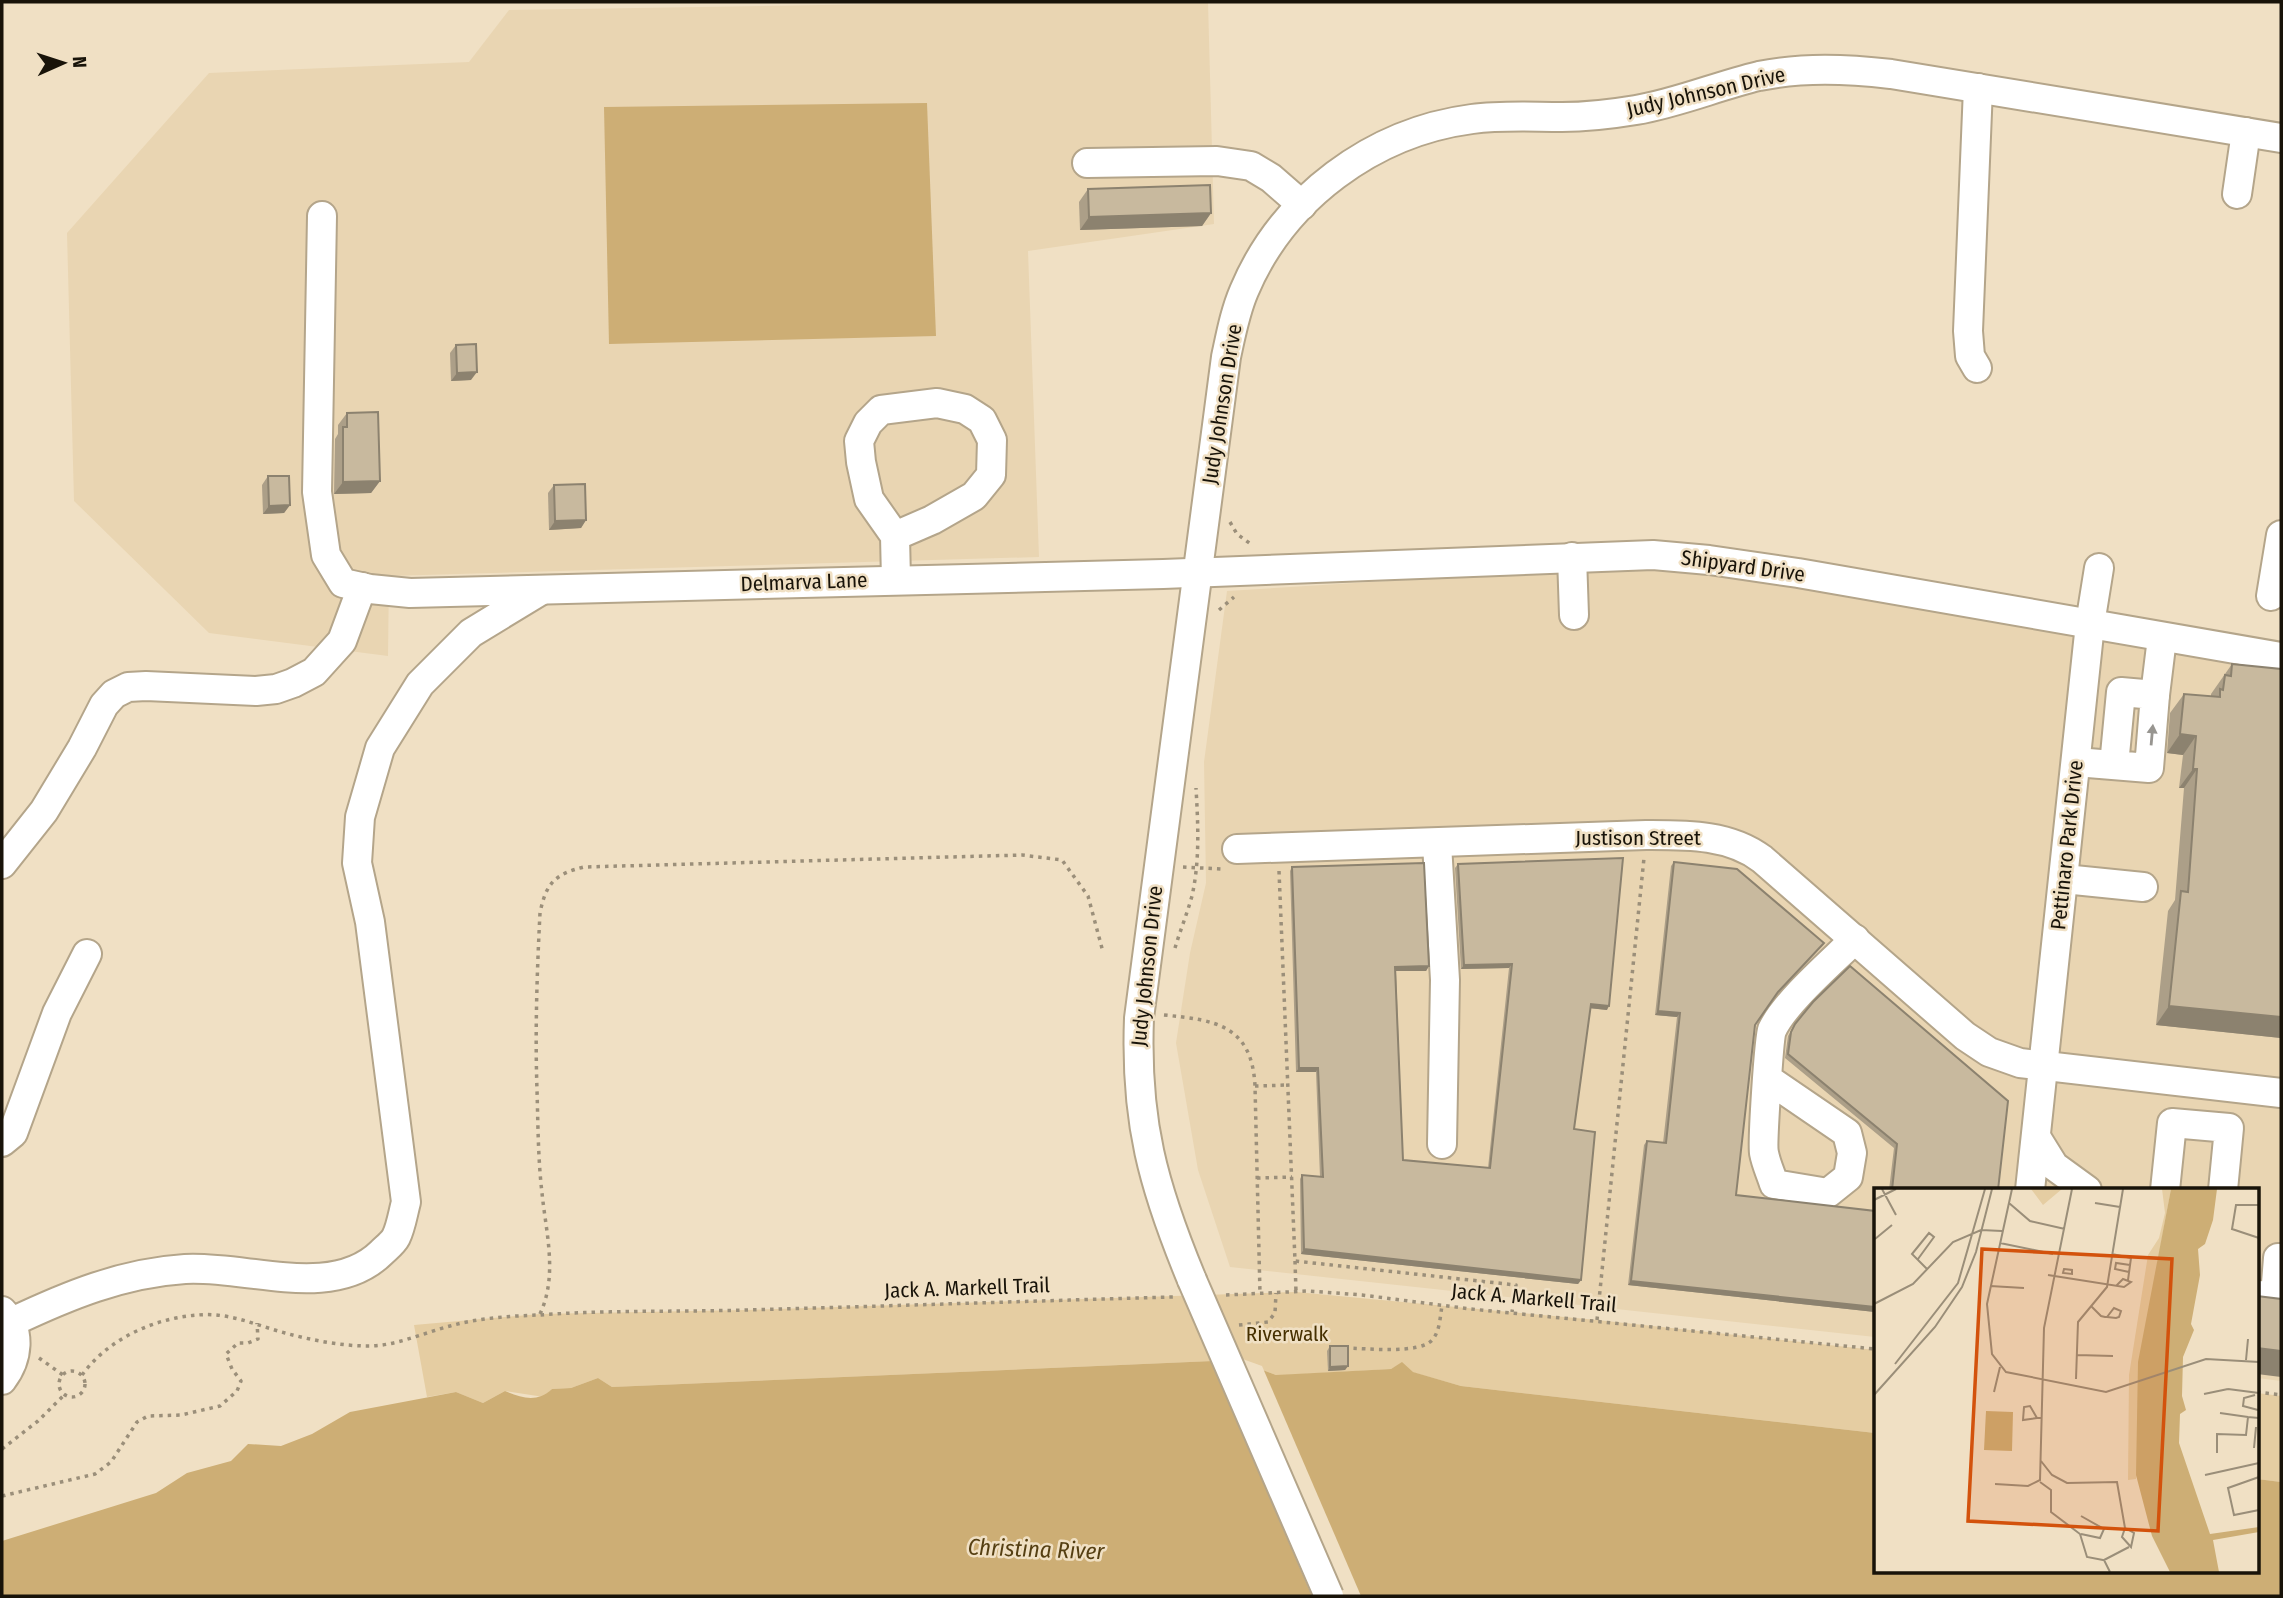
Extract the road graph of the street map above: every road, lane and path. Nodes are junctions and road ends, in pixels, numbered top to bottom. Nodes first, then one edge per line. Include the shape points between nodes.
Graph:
1 (1978, 88) junction
2 (2246, 132) junction
3 (2281, 138) edge
4 (1087, 163) dead end
5 (2237, 194) dead end
6 (1302, 205) junction
7 (322, 216) dead end
8 (1977, 368) dead end
9 (1231, 509) dead end
10 (2281, 535) edge
11 (895, 536) junction
12 (1572, 557) junction
13 (2099, 568) dead end
14 (1211, 571) junction
15 (896, 580) junction
16 (362, 587) junction
17 (542, 590) junction
18 (1236, 595) dead end
19 (2271, 596) dead end
20 (1574, 615) dead end
21 (2090, 624) junction
22 (2162, 638) junction
23 (2281, 657) edge
24 (2076, 762) junction
25 (1196, 781) dead end
26 (1646, 835) junction
27 (1437, 844) junction
28 (1276, 848) junction
29 (1230, 859) joint
30 (2, 864) edge
31 (1158, 866) junction
32 (1196, 867) junction
33 (2064, 879) junction
34 (2143, 887) dead end
35 (1855, 939) junction
36 (1103, 952) dead end
37 (86, 954) dead end
38 (1173, 954) dead end
39 (1164, 1015) dead end
40 (2044, 1066) junction
41 (1768, 1079) dead end
42 (1288, 1085) junction
43 (1255, 1086) junction
44 (2281, 1093) edge
45 (2036, 1138) junction
46 (2, 1142) edge
47 (1442, 1144) dead end
48 (1292, 1177) junction
49 (1257, 1178) junction
50 (2030, 1188) edge
51 (2084, 1188) edge
52 (2165, 1188) edge
53 (2222, 1188) edge
54 (2272, 1249) edge
55 (1295, 1261) junction
56 (1187, 1288) junction
57 (1296, 1292) junction
58 (1276, 1293) junction
59 (1260, 1294) junction
60 (2258, 1294) edge
61 (1221, 1295) dead end
62 (1442, 1306) junction
63 (1512, 1312) junction
64 (540, 1314) junction
65 (7, 1317) edge
66 (1597, 1320) junction
67 (257, 1322) junction
68 (1236, 1325) dead end
69 (1339, 1348) edge
70 (1874, 1349) edge
71 (82, 1375) junction
72 (2, 1380) edge
73 (2258, 1392) edge
74 (64, 1395) junction
75 (2281, 1395) edge
76 (2, 1448) edge
77 (2, 1496) edge
78 (1329, 1596) edge

1 - 2 street, Judy Johnson Drive
1 - 6 street, Judy Johnson Drive via 1825,69 1760,76 1637,110 1472,118 1389,143 1352,163
1 - 8 street via 1968,331 1970,356
2 - 3 street, Judy Johnson Drive
2 - 5 street
4 - 6 street via 1217,161 1251,166
6 - 14 street, Judy Johnson Drive via 1254,271 1232,328
7 - 16 street via 317,492 326,555 343,583
9 - 14 path
10 - 19 street
11 - 11 street via 974,496 991,475 992,440 982,420 965,409 937,403 881,410 867,423 859,441 869,499
11 - 15 street
12 - 14 street, Shipyard Drive
12 - 20 street
12 - 21 street, Shipyard Drive via 1653,555 1709,560
13 - 21 street, Pettinaro Park Drive
14 - 15 street, Delmarva Lane
14 - 18 path via 1218,611
14 - 31 street, Judy Johnson Drive
15 - 17 street, Delmarva Lane
16 - 17 street, Delmarva Lane via 397,593
16 - 30 street via 342,641 314,672 293,683 256,691 128,687 114,694 44,811
17 - 65 street via 471,633 419,684 380,748 360,817 357,863 370,922 406,1202 395,1239 373,1261 338,1277 186,1269 130,1276
21 - 22 street, Shipyard Drive
21 - 24 street, Pettinaro Park Drive
22 - 23 street, Shipyard Drive
22 - 24 street via 2149,768
24 - 33 street, Pettinaro Park Drive
25 - 32 path
26 - 27 street, Justison Street
26 - 35 street, Justison Street via 1712,838 1752,851
26 - 66 path
27 - 28 street, Justison Street
27 - 47 street via 1445,980
28 - 29 street, Justison Street
28 - 42 path
29 - 32 path
31 - 32 path
31 - 56 street, Judy Johnson Drive via 1139,1018 1140,1096 1159,1194
32 - 38 path via 1188,911
33 - 34 street
33 - 40 street, Pettinaro Park Drive
35 - 40 street, Justison Street via 1977,1045 2003,1058
35 - 41 street via 1793,1001 1772,1032
36 - 64 path via 1088,896 1062,860 1022,855 584,867 563,872 550,884 540,913 537,1089 550,1282
37 - 46 street via 57,1013 13,1133
39 - 43 path via 1209,1020 1232,1031 1248,1051
40 - 44 street
40 - 45 street, Pettinaro Park Drive
42 - 43 path
42 - 48 path
43 - 49 path
45 - 50 street, Pettinaro Park Drive
45 - 51 street via 2054,1167
48 - 49 path
48 - 55 path
49 - 59 path
52 - 53 street via 2172,1123 2229,1128
54 - 60 street via 2275,1296
55 - 57 path
55 - 63 path via 1516,1285
56 - 64 path, Jack A. Markell Trail via 785,1309
56 - 78 street, Judy Johnson Drive, bridge
57 - 58 path, Jack A. Markell Trail
57 - 62 path, Jack A. Markell Trail
58 - 59 path, Jack A. Markell Trail
58 - 68 path via 1275,1313 1268,1322
59 - 61 path, Jack A. Markell Trail
62 - 63 path, Jack A. Markell Trail
62 - 69 path via 1435,1336 1425,1346
63 - 66 path, Jack A. Markell Trail
64 - 67 path, Jack A. Markell Trail via 450,1326 369,1346 321,1341
65 - 72 street via 16,1344
66 - 70 path, Jack A. Markell Trail
67 - 71 path, Jack A. Markell Trail via 219,1315 168,1320 140,1329 109,1348
67 - 77 path via 258,1339 238,1343 226,1354 241,1381 220,1406 181,1415 148,1416 136,1422 111,1462 95,1475
71 - 74 path via 84,1391 75,1397
71 - 74 path via 73,1371 63,1375 59,1382
73 - 75 path
74 - 76 path

